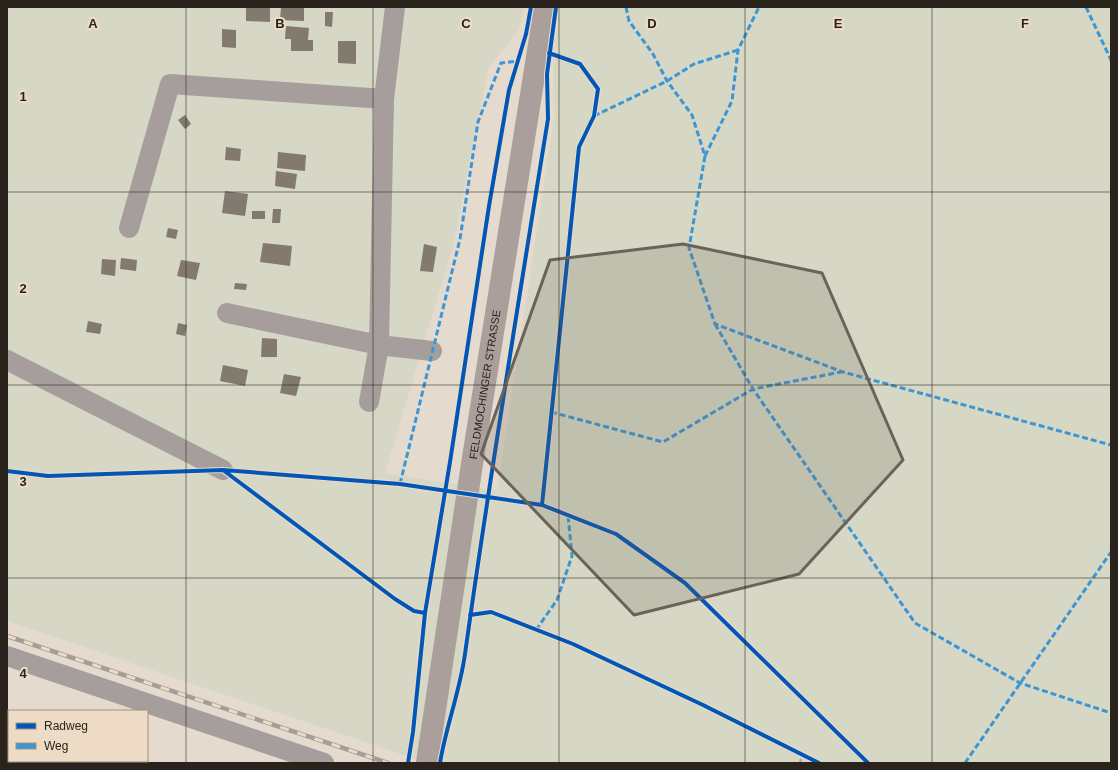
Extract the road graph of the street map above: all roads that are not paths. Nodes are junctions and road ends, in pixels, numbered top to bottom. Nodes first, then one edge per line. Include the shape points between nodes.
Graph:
1 (395, 7) edge
2 (545, 7) edge
3 (384, 99) junction
4 (129, 228) dead end
5 (227, 313) dead end
6 (379, 345) junction
7 (432, 351) dead end
8 (7, 360) edge
9 (369, 402) dead end
10 (223, 470) dead end
11 (7, 656) edge
12 (428, 760) edge
13 (324, 763) edge

1 - 3 lane
2 - 12 main road, FELDMOCHINGER STRASSE
3 - 4 lane via 170,84
3 - 6 lane
5 - 6 lane
6 - 7 lane
6 - 9 lane
8 - 10 lane
11 - 13 lane

